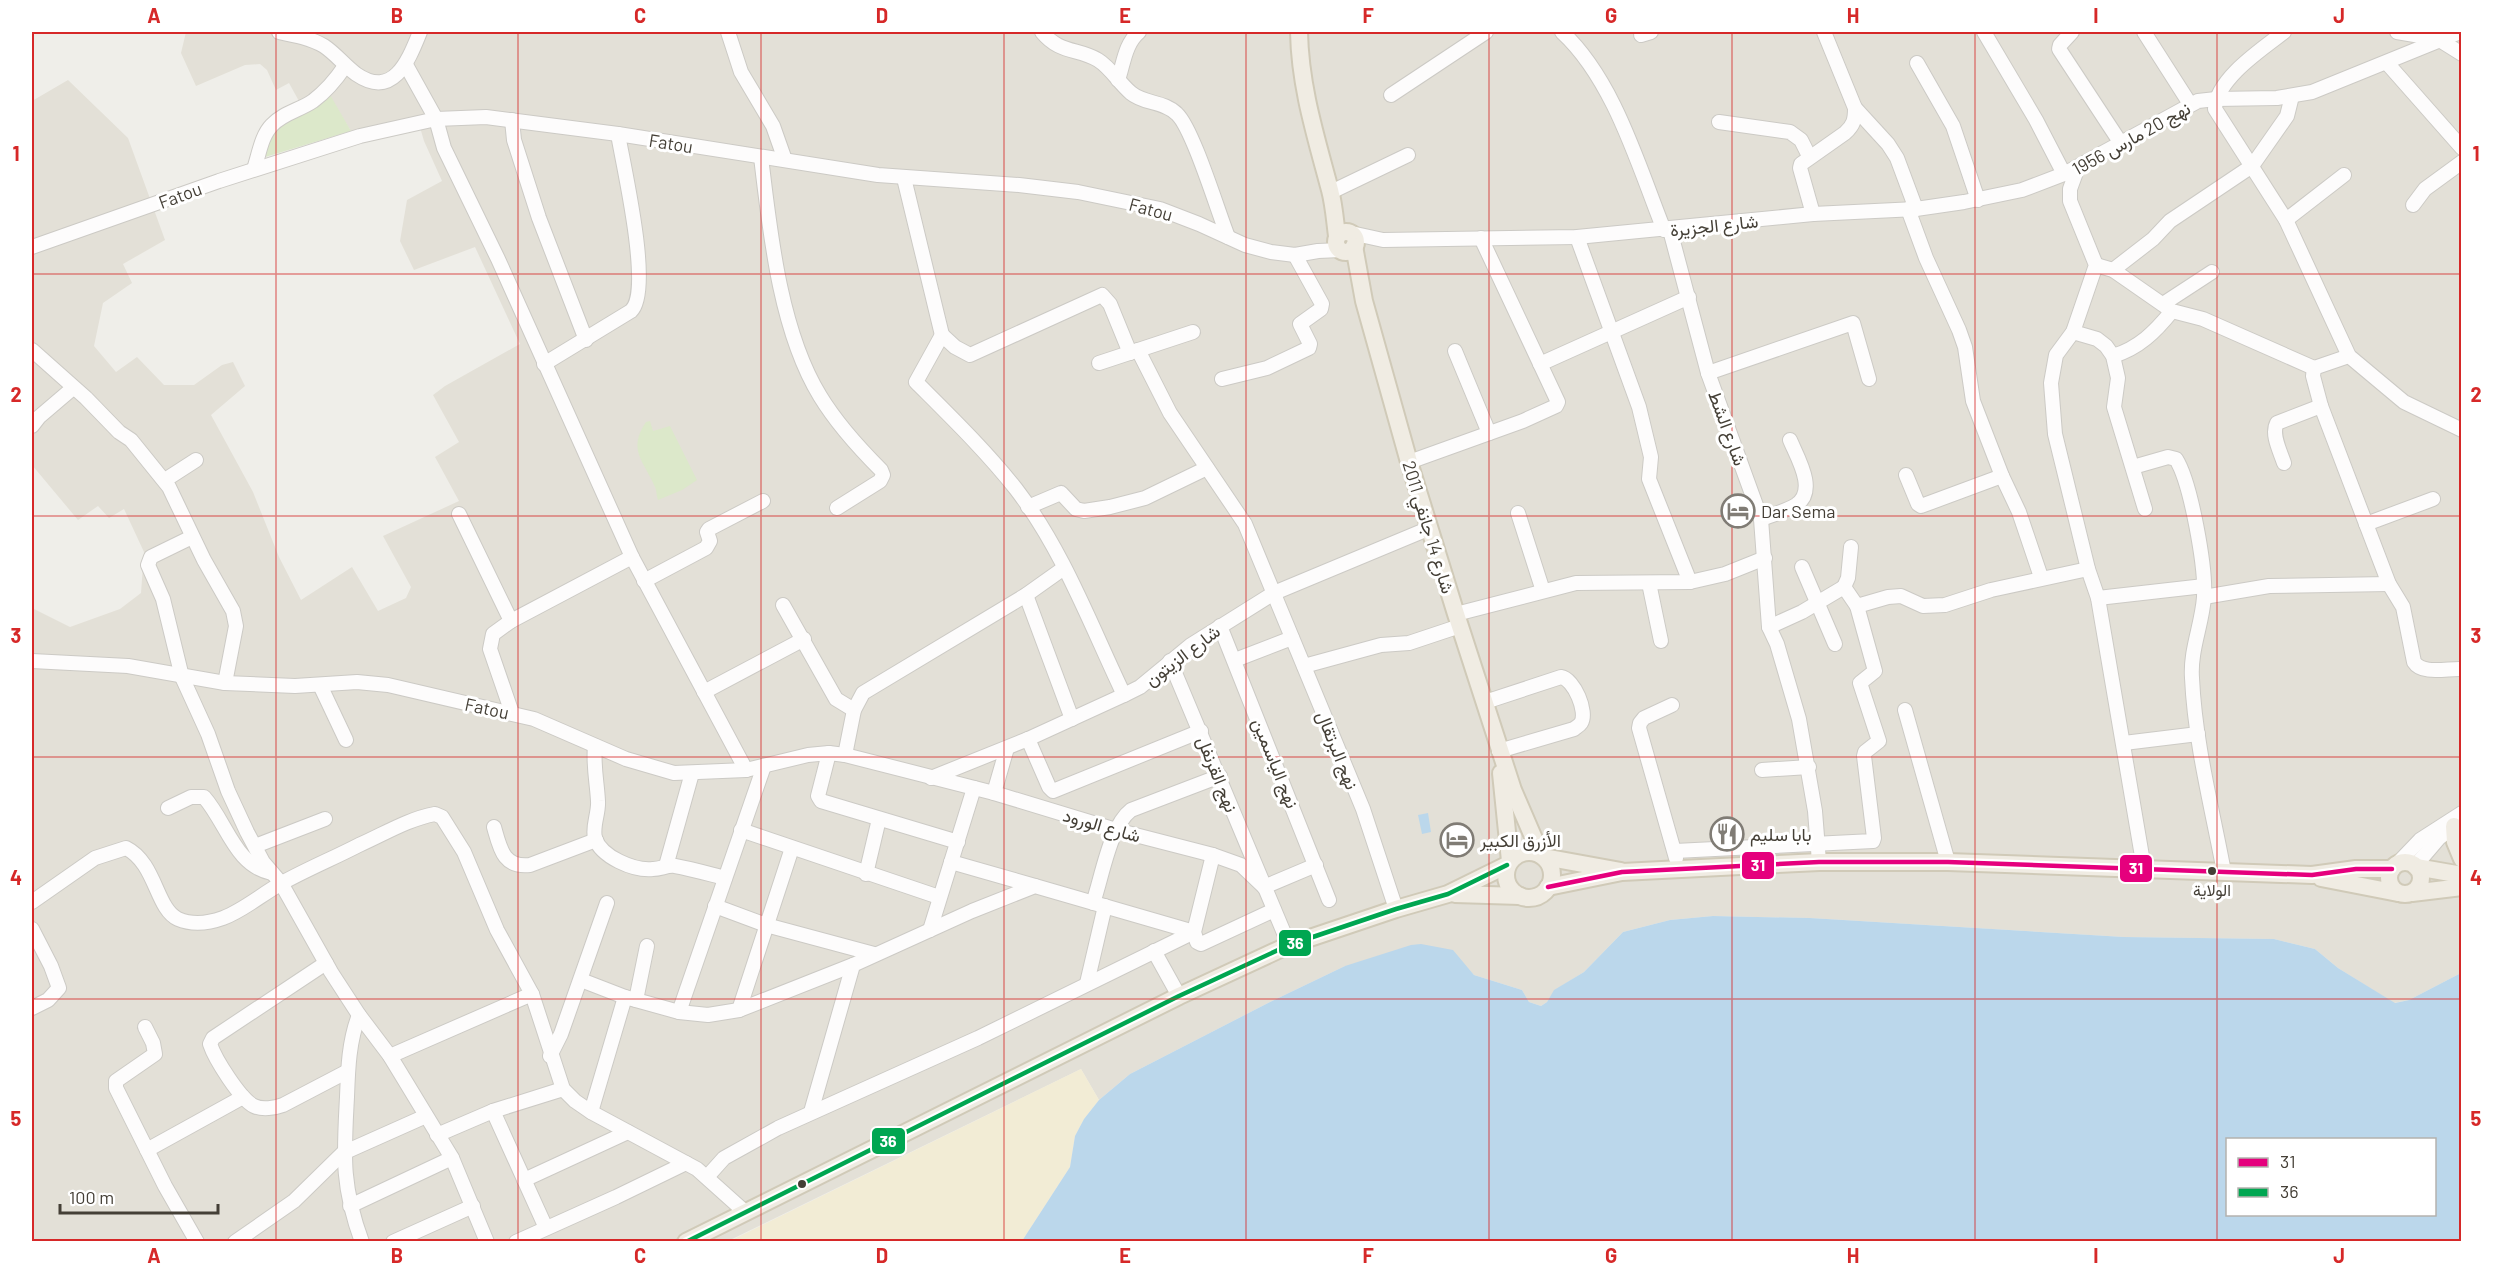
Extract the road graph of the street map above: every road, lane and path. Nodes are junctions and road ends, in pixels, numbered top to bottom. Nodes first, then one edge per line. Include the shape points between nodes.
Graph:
1 (279, 32) edge
2 (420, 32) edge
3 (728, 32) edge
4 (1042, 32) edge
5 (1139, 32) edge
6 (1299, 32) edge
7 (1486, 32) edge
8 (1562, 32) edge
9 (1824, 32) edge
10 (1984, 32) edge
11 (2072, 32) edge
12 (2144, 32) edge
13 (2284, 32) edge
14 (2397, 32) edge
15 (2460, 32) edge
16 (2438, 39) junction
17 (2462, 54) edge
18 (1917, 63) dead end
19 (2387, 63) junction
20 (406, 65) junction
21 (345, 66) junction
22 (1118, 80) junction
23 (1391, 95) dead end
24 (2292, 96) junction
25 (2216, 99) junction
26 (2190, 104) junction
27 (1855, 108) junction
28 (436, 119) junction
29 (512, 120) junction
30 (1719, 122) dead end
31 (618, 134) junction
32 (2122, 145) junction
33 (2462, 148) edge
34 (1408, 155) dead end
35 (1809, 156) junction
36 (761, 158) junction
37 (785, 160) junction
38 (2462, 162) edge
39 (2252, 166) junction
40 (2078, 168) junction
41 (254, 169) junction
42 (2064, 174) junction
43 (2344, 175) dead end
44 (904, 178) junction
45 (2042, 183) junction
46 (1330, 192) junction
47 (1978, 200) junction
48 (2070, 201) junction
49 (2413, 205) dead end
50 (1912, 209) junction
51 (1813, 214) junction
52 (2286, 220) junction
53 (1667, 230) junction
54 (1228, 237) junction
55 (1577, 237) junction
56 (1481, 238) junction
57 (1346, 242) junction
58 (32, 247) edge
59 (1295, 255) junction
60 (2097, 265) junction
61 (2113, 270) junction
62 (2212, 272) dead end
63 (1689, 297) junction
64 (2167, 308) junction
65 (1612, 331) junction
66 (1193, 332) dead end
67 (2073, 332) junction
68 (942, 335) junction
69 (586, 340) junction
70 (32, 350) edge
71 (1134, 351) junction
72 (1455, 351) dead end
73 (2113, 356) junction
74 (2349, 356) junction
75 (1099, 363) dead end
76 (544, 364) junction
77 (1540, 364) junction
78 (2314, 368) junction
79 (1708, 373) junction
80 (1222, 379) dead end
81 (1869, 379) dead end
82 (73, 388) junction
83 (2321, 406) junction
84 (32, 426) edge
85 (2462, 430) edge
86 (1489, 433) junction
87 (1790, 440) dead end
88 (196, 460) dead end
89 (1409, 462) junction
90 (2284, 463) dead end
91 (2133, 467) junction
92 (1207, 468) junction
93 (1906, 476) dead end
94 (2002, 476) junction
95 (165, 480) junction
96 (2433, 499) dead end
97 (763, 501) dead end
98 (1028, 507) junction
99 (837, 508) dead end
100 (2145, 509) dead end
101 (1518, 513) dead end
102 (459, 514) dead end
103 (1761, 519) junction
104 (2366, 524) junction
105 (1430, 528) junction
106 (192, 537) junction
107 (1851, 547) dead end
108 (632, 558) junction
109 (1765, 558) junction
110 (1802, 567) dead end
111 (1064, 568) junction
112 (2088, 569) junction
113 (2041, 578) junction
114 (644, 581) junction
115 (1690, 582) junction
116 (1649, 583) junction
117 (2389, 585) junction
118 (1844, 587) junction
119 (1543, 591) junction
120 (2204, 591) junction
121 (1274, 593) junction
122 (1026, 595) junction
123 (2098, 598) junction
124 (1817, 604) junction
125 (783, 605) dead end
126 (1857, 606) junction
127 (1458, 620) junction
128 (511, 621) junction
129 (1220, 626) junction
130 (1769, 627) junction
131 (1292, 638) junction
132 (804, 639) junction
133 (1661, 640) dead end
134 (1835, 644) dead end
135 (1235, 660) junction
136 (32, 661) edge
137 (1170, 661) junction
138 (1304, 666) junction
139 (2462, 669) edge
140 (182, 677) junction
141 (225, 683) junction
142 (320, 685) junction
143 (704, 692) junction
144 (1124, 695) junction
145 (1485, 702) junction
146 (1672, 705) dead end
147 (854, 710) junction
148 (1905, 710) dead end
149 (512, 713) junction
150 (1072, 719) junction
151 (1201, 731) junction
152 (2198, 734) junction
153 (1028, 739) junction
154 (346, 740) dead end
155 (2124, 743) junction
156 (595, 746) junction
157 (1007, 748) junction
158 (1500, 751) junction
159 (829, 753) junction
160 (845, 755) junction
161 (764, 766) junction
162 (1809, 767) junction
163 (746, 770) junction
164 (1762, 770) dead end
165 (692, 773) junction
166 (1220, 776) junction
167 (931, 778) junction
168 (974, 788) junction
169 (994, 793) junction
170 (168, 808) dead end
171 (325, 819) dead end
172 (879, 819) junction
173 (2459, 820) edge
174 (494, 827) dead end
175 (741, 830) junction
176 (1116, 830) junction
177 (596, 840) junction
178 (958, 842) junction
179 (1817, 844) junction
180 (255, 846) junction
181 (792, 848) junction
182 (1674, 851) junction
183 (1214, 855) junction
184 (1542, 856) junction
185 (2462, 859) edge
186 (951, 862) junction
187 (1819, 862) junction
188 (1948, 862) junction
189 (1509, 863) junction
190 (1316, 865) junction
191 (666, 866) junction
192 (2415, 866) junction
193 (2395, 867) junction
194 (1679, 868) junction
195 (2144, 868) junction
196 (1622, 872) junction
197 (2224, 872) junction
198 (866, 874) junction
199 (2312, 875) junction
200 (2462, 876) edge
201 (278, 878) junction
202 (725, 878) junction
203 (1035, 886) junction
204 (1264, 887) junction
205 (1548, 887) junction
206 (2462, 887) edge
207 (2405, 893) junction
208 (1448, 894) junction
209 (1520, 896) junction
210 (939, 897) junction
211 (1329, 900) dead end
212 (32, 902) edge
213 (607, 903) dead end
214 (1099, 905) junction
215 (715, 906) junction
216 (1396, 909) junction
217 (1274, 910) junction
218 (766, 925) junction
219 (32, 929) edge
220 (930, 930) junction
221 (1194, 932) junction
222 (1289, 945) junction
223 (647, 946) dead end
224 (1154, 951) junction
225 (874, 954) junction
226 (326, 963) junction
227 (853, 965) junction
228 (581, 980) junction
229 (1088, 983) junction
230 (532, 994) junction
231 (1179, 996) junction
232 (630, 998) junction
233 (32, 1008) edge
234 (739, 1010) junction
235 (679, 1012) junction
236 (359, 1015) junction
237 (145, 1027) dead end
238 (390, 1056) junction
239 (550, 1056) junction
240 (348, 1071) junction
241 (563, 1089) junction
242 (243, 1097) junction
243 (493, 1111) junction
244 (591, 1112) junction
245 (810, 1112) junction
246 (426, 1116) junction
247 (628, 1132) junction
248 (437, 1135) junction
249 (147, 1150) junction
250 (344, 1153) junction
251 (452, 1158) junction
252 (686, 1163) junction
253 (707, 1177) junction
254 (524, 1180) junction
255 (350, 1206) junction
256 (473, 1206) junction
257 (745, 1212) junction
258 (546, 1228) junction
259 (197, 1242) edge
260 (235, 1242) edge
261 (362, 1242) edge
262 (393, 1242) edge
263 (487, 1242) edge
264 (516, 1242) edge
265 (686, 1242) edge

1 - 21 street via 322,45
2 - 20 street
3 - 37 street via 741,72 773,126
4 - 22 street via 1067,51 1098,60
5 - 22 street via 1126,51
6 - 46 main road, شارع 14 جانفي 2011 via 1308,110
7 - 23 street
8 - 53 street, شارع الشط via 1606,89
9 - 27 street
10 - 42 street
11 - 32 street via 2059,49
12 - 26 street
13 - 25 street via 2242,66
14 - 16 street
15 - 16 street, نهج 20 مارس 1956
16 - 17 street
16 - 19 street, نهج 20 مارس 1956
18 - 47 street via 1953,126
19 - 24 street, نهج 20 مارس 1956 via 2322,89
19 - 33 street
20 - 21 street via 393,78 382,81 363,78
20 - 28 street
21 - 41 street via 317,98 271,126
22 - 54 street via 1132,94 1178,114
24 - 25 street, نهج 20 مارس 1956
24 - 39 street via 2283,122
25 - 26 street, نهج 20 مارس 1956
25 - 39 street via 2218,115
26 - 32 street, نهج 20 مارس 1956
27 - 35 street via 1852,127
27 - 50 street via 1897,158
28 - 29 street, Fatou
28 - 41 street, Fatou via 360,136
28 - 76 street via 444,148
29 - 31 street, Fatou
29 - 69 street via 514,140 539,218
30 - 35 street via 1790,132 1801,140
31 - 36 street, Fatou
31 - 69 street via 639,257 637,302 631,311
32 - 40 street, نهج 20 مارس 1956
34 - 46 street
35 - 51 street via 1800,168
36 - 37 street, Fatou
36 - 99 street via 779,276 806,368 838,424 883,476
37 - 44 street, Fatou
38 - 49 street via 2425,189
39 - 52 street
39 - 61 street via 2170,221
40 - 42 street, نهج 20 مارس 1956
40 - 48 street
41 - 58 street, Fatou
42 - 45 street, نهج 20 مارس 1956
43 - 52 street
44 - 54 street, Fatou via 1078,192 1160,209
44 - 68 street
45 - 47 street, شارع الجزيرة
45 - 48 street
46 - 57 main road, شارع 14 جانفي 2011
47 - 50 street, شارع الجزيرة
48 - 60 street
50 - 51 street, شارع الجزيرة
50 - 94 street via 1926,258 1965,347 1973,401
51 - 53 street, شارع الجزيرة
52 - 74 street
53 - 55 street, شارع الجزيرة
53 - 63 street, شارع الشط
54 - 59 street, Fatou via 1258,250
55 - 56 street, شارع الجزيرة
55 - 65 street
56 - 57 street, شارع الجزيرة
56 - 77 street
57 - 59 street, Fatou
57 - 89 main road, شارع 14 جانفي 2011
59 - 80 street via 1322,304 1321,309 1300,324 1309,348 1267,368
60 - 61 street
60 - 67 street
61 - 64 street
62 - 64 street
63 - 65 street
63 - 79 street, شارع الشط
64 - 73 street via 2151,336
64 - 78 street via 2203,319
65 - 77 street
65 - 115 street via 1639,407 1651,457 1650,479
66 - 71 street
67 - 73 street via 2097,339
67 - 112 street via 2056,355 2052,368 2051,407
68 - 71 street, نهج البرتقال via 970,355 1102,296
68 - 98 street via 916,382 1004,475
69 - 76 street
70 - 82 street
71 - 75 street
71 - 92 street, نهج البرتقال
72 - 86 street
73 - 91 street via 2118,378 2114,407
74 - 78 street
74 - 85 street via 2404,402
76 - 108 street
77 - 86 street via 1557,399 1556,406
78 - 83 street
79 - 81 street via 1853,323
79 - 103 street, شارع الشط
82 - 84 street
82 - 95 street via 131,440
83 - 90 street via 2277,423 2275,434
83 - 104 street
86 - 89 street
87 - 103 street via 1804,473 1802,499 1797,505
88 - 95 street
89 - 105 main road, شارع 14 جانفي 2011
91 - 100 street
91 - 120 street via 2172,457 2178,463 2194,522
92 - 98 street via 1145,498 1110,507 1076,509 1061,494
92 - 121 street, نهج البرتقال via 1245,524
93 - 94 street via 1921,506
94 - 113 street via 2019,512
95 - 106 street
96 - 104 street
97 - 114 street via 710,529 706,548
98 - 111 street
101 - 119 street
102 - 128 street
103 - 109 street, شارع الشط
104 - 117 street
105 - 121 street, شارع الزيتون
105 - 127 main road, شارع 14 جانفي 2011
106 - 140 street via 148,562 165,605
106 - 141 street via 233,611 236,626
107 - 118 street
108 - 114 street
108 - 128 street
109 - 115 street via 1725,574
109 - 130 street, شارع الشط
110 - 124 street
111 - 122 street
111 - 144 street
112 - 113 street
112 - 123 street
113 - 126 street via 1945,605 1923,606 1901,596
114 - 143 street
115 - 116 street
116 - 119 street via 1585,582
116 - 133 street
117 - 120 street
117 - 139 street via 2403,607 2417,666
118 - 124 street
118 - 126 street
119 - 127 street
120 - 123 street
120 - 152 street via 2191,667
121 - 129 street, شارع الزيتون
121 - 131 street, نهج البرتقال
122 - 147 street via 874,684 863,693
122 - 150 street
123 - 155 street
124 - 130 street
124 - 134 street
125 - 132 street
126 - 179 street via 1875,671 1860,683 1879,738 1864,756 1874,838 1870,842
127 - 138 street via 1409,643 1380,645
127 - 145 main road, شارع 14 جانفي 2011
128 - 149 street via 493,634 490,649
129 - 135 street, نهج الياسمين
129 - 137 street, شارع الزيتون
130 - 162 street, شارع الشط via 1799,719
131 - 135 street
131 - 138 street, نهج البرتقال
132 - 143 street
132 - 147 street via 836,699
135 - 190 street, نهج الياسمين
136 - 140 street, Fatou via 128,666
137 - 144 street, شارع الزيتون via 1140,687
137 - 151 street, نهج القرنفل
138 - 216 street, نهج البرتقال via 1363,809
140 - 141 street, Fatou
140 - 180 street via 232,801
141 - 142 street, Fatou
142 - 149 street, Fatou via 388,685
142 - 154 street
143 - 163 street
144 - 150 street, شارع الزيتون
145 - 158 main road, شارع 14 جانفي 2011
145 - 158 street via 1561,677 1573,683 1583,712 1582,722 1574,729
146 - 182 street via 1644,718 1639,728
147 - 160 street
148 - 188 street
149 - 156 street, Fatou
150 - 153 street, شارع الزيتون
151 - 153 street via 1053,791
151 - 166 street, نهج القرنفل
152 - 155 street
152 - 197 street
153 - 157 street, شارع الزيتون
155 - 195 street
156 - 165 street, Fatou via 653,768
156 - 177 street
157 - 167 street, شارع الزيتون
157 - 169 street
158 - 184 main road, شارع 14 جانفي 2011
158 - 189 main road, شارع 14 جانفي 2011
159 - 160 street, Fatou
159 - 161 street, Fatou
159 - 172 street via 819,800
160 - 167 street, Fatou
161 - 163 street, Fatou
161 - 175 street
162 - 164 street
162 - 179 street, شارع الشط
163 - 165 street, Fatou
165 - 191 street
166 - 176 street via 1131,810
166 - 204 street, نهج القرنفل
167 - 168 street, شارع الورود
168 - 169 street, شارع الورود
168 - 178 street
169 - 176 street, شارع الورود
170 - 201 street via 191,797 204,797 242,856 254,867
171 - 180 street
172 - 178 street
172 - 198 street
173 - 185 main road via 2456,842
173 - 192 street
173 - 193 street via 2427,835
174 - 177 street via 507,858 521,866
175 - 181 street
175 - 202 street
176 - 183 street, شارع الورود
176 - 214 street
177 - 191 street via 604,854 616,860 652,869
178 - 186 street
179 - 182 street
179 - 187 street, شارع الشط
180 - 201 street via 262,862
181 - 198 street
181 - 218 street
182 - 194 street
183 - 204 street, شارع الورود via 1241,865
183 - 221 street
184 - 189 main road via 1521,853
184 - 196 main road
184 - 205 main road via 1551,868
186 - 203 street
186 - 210 street
187 - 188 main road
187 - 194 main road
188 - 195 main road
189 - 208 main road
189 - 209 main road via 1506,880
190 - 204 street
190 - 211 street, نهج الياسمين
191 - 202 street
192 - 193 main road via 2403,862
192 - 200 main road
192 - 207 main road via 2420,872 2420,884
193 - 199 main road
193 - 207 main road via 2390,885
194 - 196 main road
195 - 197 main road
196 - 205 main road
197 - 199 main road
198 - 210 street
199 - 207 main road
201 - 212 street via 223,918 185,921 169,912 150,872 137,853 126,848 95,858
201 - 226 street
201 - 230 street via 404,824 435,814 442,817 464,852 497,930
202 - 215 street
203 - 214 street
203 - 220 street
204 - 217 street, نهج القرنفل
205 - 209 main road via 1536,897
206 - 207 main road
208 - 209 main road
208 - 216 main road
210 - 220 street
213 - 228 street
214 - 221 street
214 - 229 street
215 - 218 street
215 - 235 street
216 - 222 main road
217 - 221 street via 1201,944
217 - 222 street, نهج القرنفل
218 - 225 street
218 - 234 street
219 - 233 street via 59,988 48,1000
220 - 225 street
221 - 224 street
222 - 231 main road
223 - 232 street
224 - 229 street
224 - 231 street
225 - 227 street
226 - 236 street
226 - 242 street via 213,1038 213,1053
227 - 234 street
227 - 245 street
228 - 232 street
228 - 239 street
229 - 245 street via 978,1038
230 - 238 street
230 - 239 street
231 - 257 main road
232 - 235 street
232 - 244 street
234 - 235 street via 708,1015
236 - 238 street
236 - 240 street via 351,1037
237 - 249 street via 155,1054 115,1084
238 - 246 street
239 - 241 street
240 - 242 street via 272,1108 255,1107
240 - 250 street
241 - 243 street
241 - 244 street
242 - 249 street
243 - 248 street
243 - 254 street
244 - 247 street
245 - 253 street via 724,1158
246 - 248 street
246 - 250 street
247 - 252 street
247 - 254 street
248 - 251 street
249 - 259 street
250 - 255 street
250 - 260 street via 294,1201
251 - 255 street
251 - 256 street
252 - 253 street
252 - 258 street
253 - 257 street
254 - 258 street
255 - 261 street
256 - 262 street
256 - 263 street
257 - 265 main road
258 - 264 street

